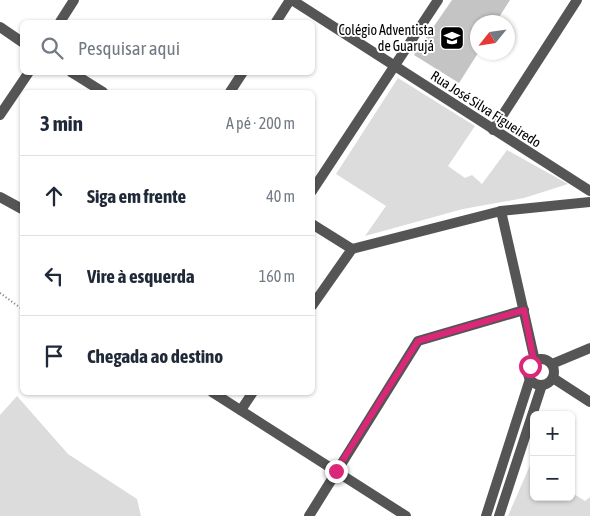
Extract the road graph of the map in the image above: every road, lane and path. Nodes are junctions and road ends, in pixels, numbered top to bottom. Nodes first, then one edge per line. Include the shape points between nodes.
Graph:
1 (74, 0) edge
2 (291, 0) edge
3 (438, 0) edge
4 (577, 0) edge
5 (61, 20) edge
6 (277, 20) edge
7 (0, 27) edge
8 (20, 41) edge
9 (394, 64) junction
10 (27, 75) edge
11 (76, 75) edge
12 (241, 75) edge
13 (100, 90) edge
14 (231, 90) edge
15 (0, 115) edge
16 (492, 130) junction
17 (315, 186) edge
18 (590, 191) edge
19 (0, 198) edge
20 (590, 202) edge
21 (20, 208) edge
22 (500, 211) junction
23 (315, 226) edge
24 (352, 249) junction
25 (0, 293) edge
26 (315, 302) edge
27 (20, 308) edge
28 (524, 310) junction
29 (590, 348) edge
30 (534, 361) junction
31 (552, 364) junction
32 (553, 378) junction
33 (530, 379) junction
34 (542, 385) junction
35 (217, 395) edge
36 (252, 395) edge
37 (590, 402) edge
38 (242, 410) junction
39 (336, 471) junction
40 (308, 516) edge
41 (406, 516) edge
42 (486, 516) edge
43 (499, 516) edge

1 - 5 street
2 - 6 street
2 - 9 street, Rua José Silva Figueiredo
3 - 9 street
4 - 16 street
7 - 8 street
9 - 16 street, Rua José Silva Figueiredo
9 - 17 street
10 - 15 street
11 - 13 street
12 - 14 street
16 - 18 street, Rua José Silva Figueiredo
19 - 21 street
20 - 22 street
22 - 24 street
22 - 28 street
23 - 24 street
24 - 26 street
25 - 27 path
28 - 30 street
28 - 39 street via 418,341
29 - 31 street
30 - 31 street via 547,360
30 - 33 street via 528,372
31 - 32 street
32 - 34 street
32 - 37 street
33 - 34 street
33 - 42 street
34 - 43 street
35 - 38 street
36 - 38 street
38 - 39 street
39 - 40 street
39 - 41 street

